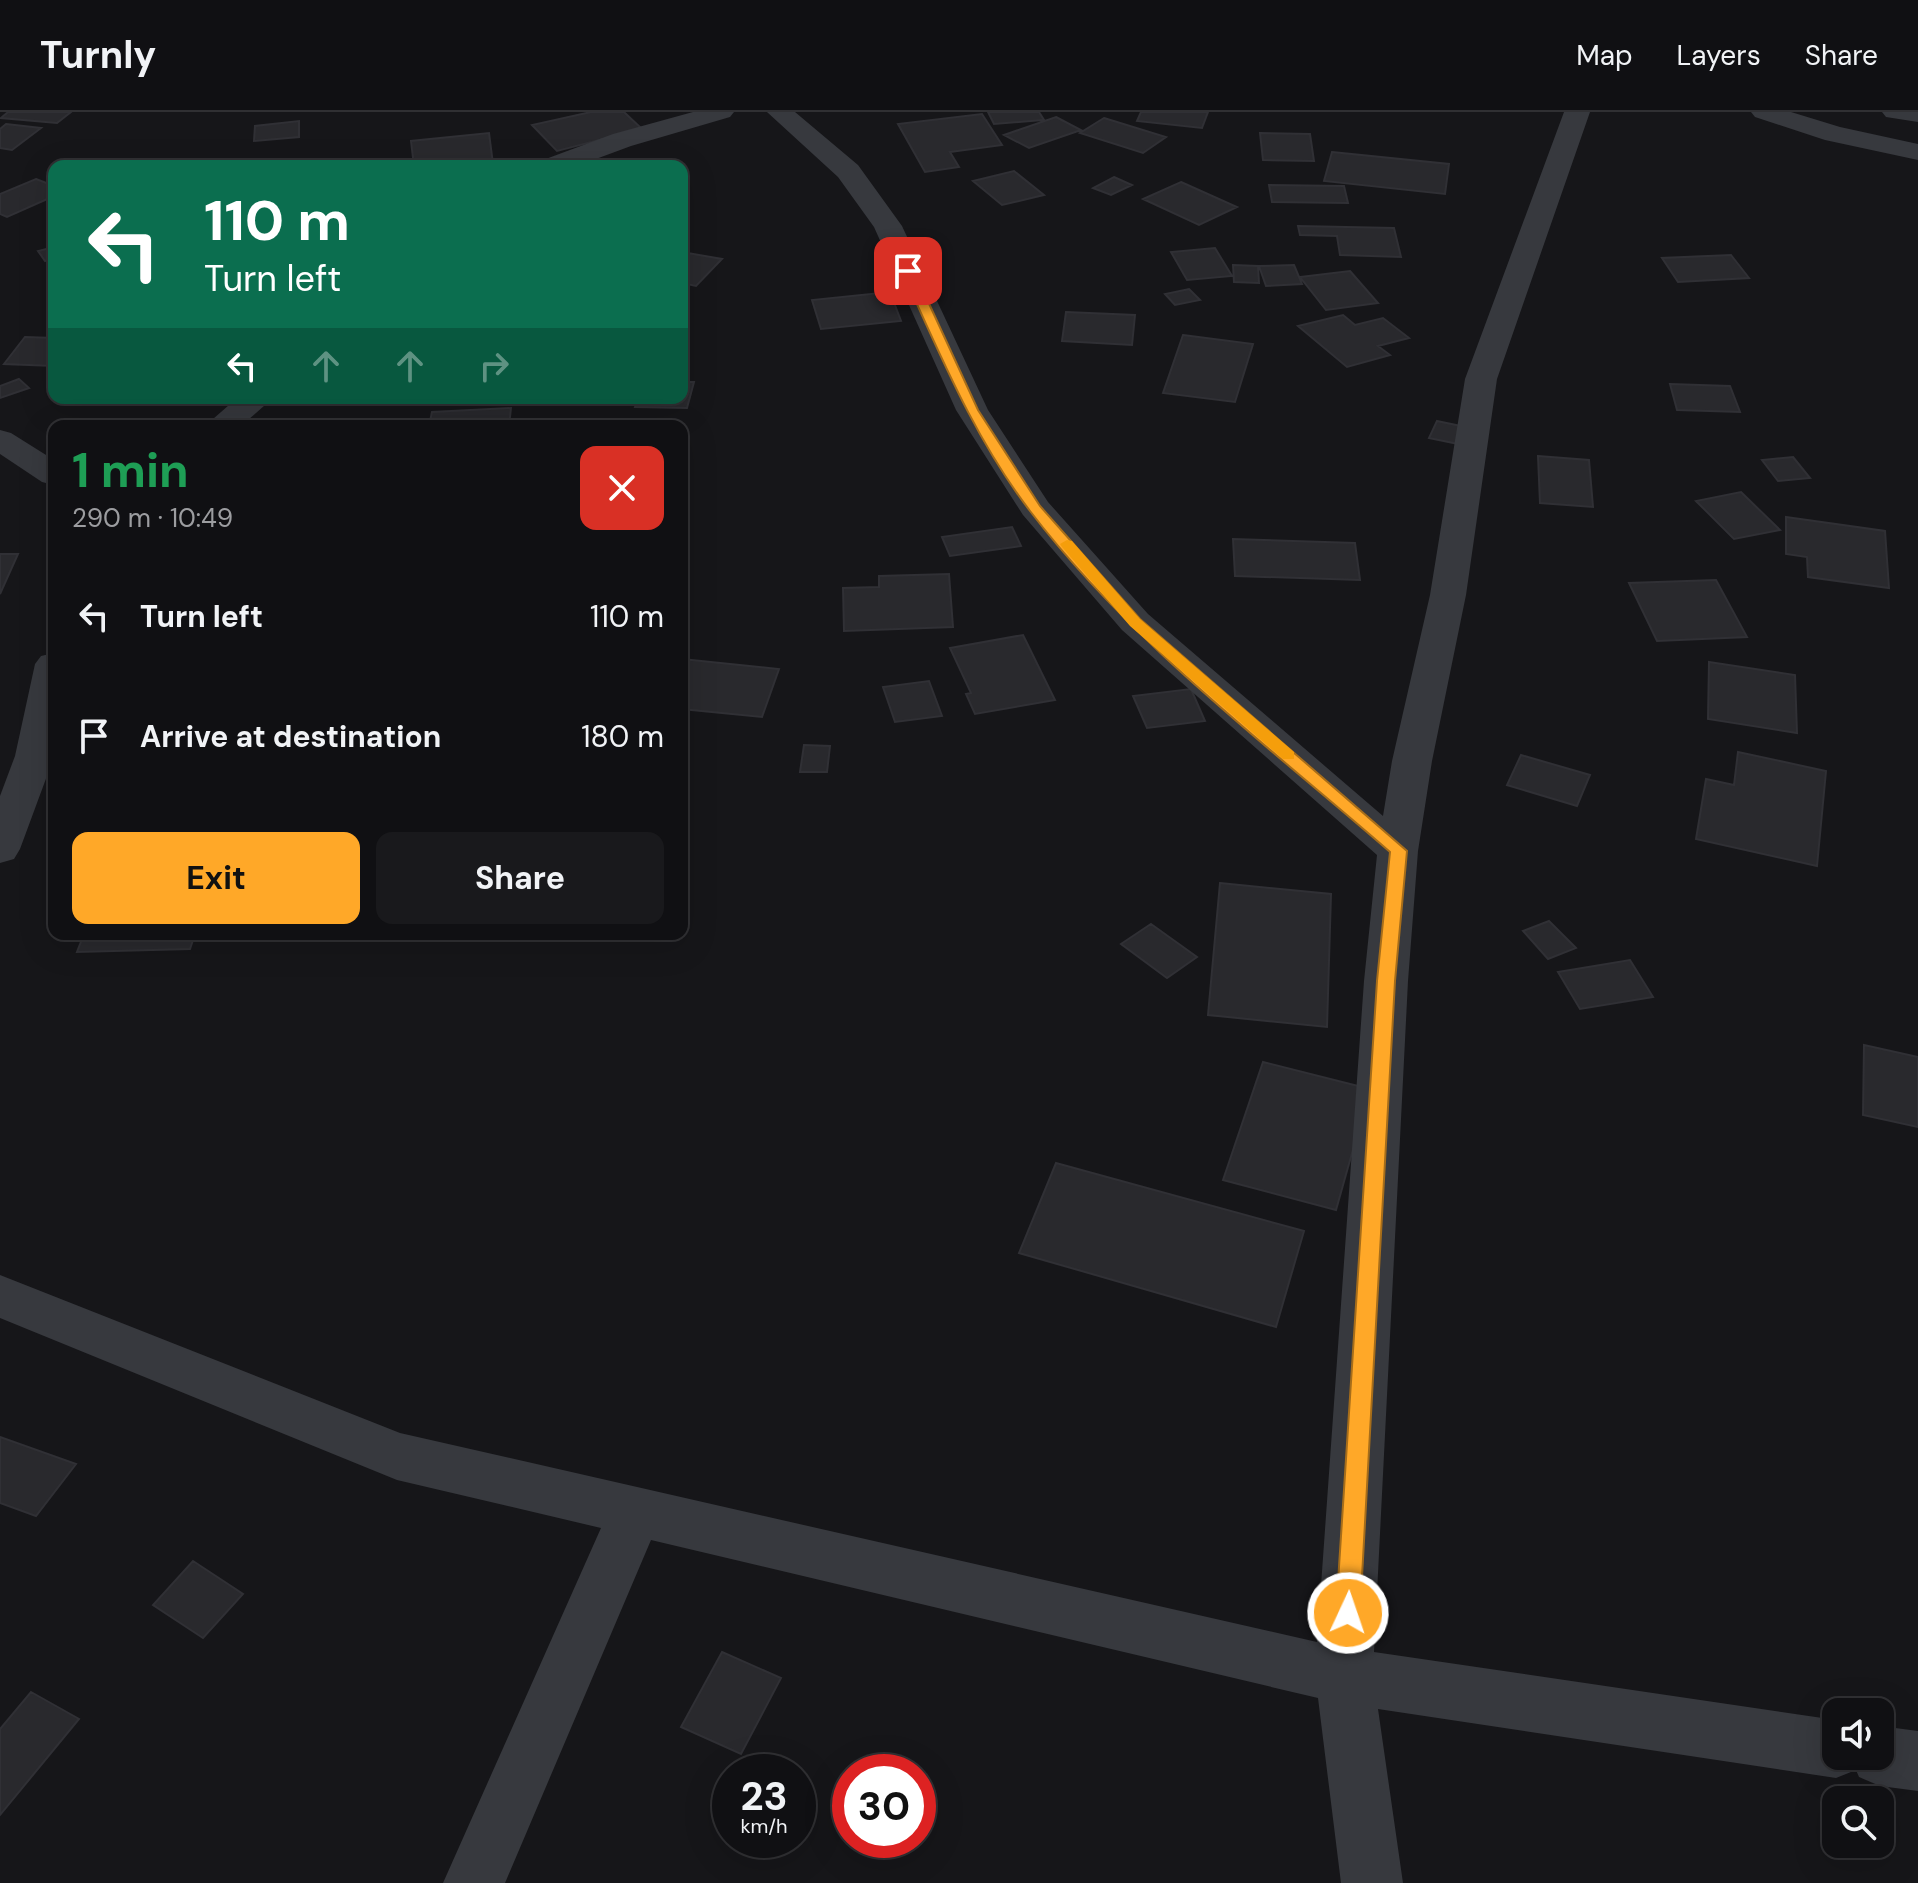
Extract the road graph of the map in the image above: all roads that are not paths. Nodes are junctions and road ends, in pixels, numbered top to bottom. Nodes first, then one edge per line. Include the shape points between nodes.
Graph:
1 (721, 112) edge
2 (780, 112) edge
3 (1577, 112) edge
4 (1764, 112) edge
5 (1895, 112) edge
6 (1918, 114) edge
7 (1918, 152) edge
8 (568, 160) edge
9 (249, 404) edge
10 (229, 420) edge
11 (0, 440) edge
12 (48, 471) edge
13 (48, 693) edge
14 (0, 849) edge
15 (1398, 851) junction
16 (0, 1296) edge
17 (636, 1512) junction
18 (1344, 1676) junction
19 (1822, 1747) edge
20 (1894, 1758) edge
21 (1918, 1761) edge
22 (474, 1883) edge
23 (1372, 1883) edge

1 - 8 street
2 - 15 street via 848,171 888,226 972,410 1035,508 1135,622
3 - 15 street via 1481,379 1448,595
4 - 7 street
5 - 6 street
9 - 10 street
11 - 12 street
13 - 14 street via 35,756
15 - 18 street
16 - 17 street via 397,1456
17 - 18 street
17 - 22 street
18 - 19 street
18 - 23 street
20 - 21 street

